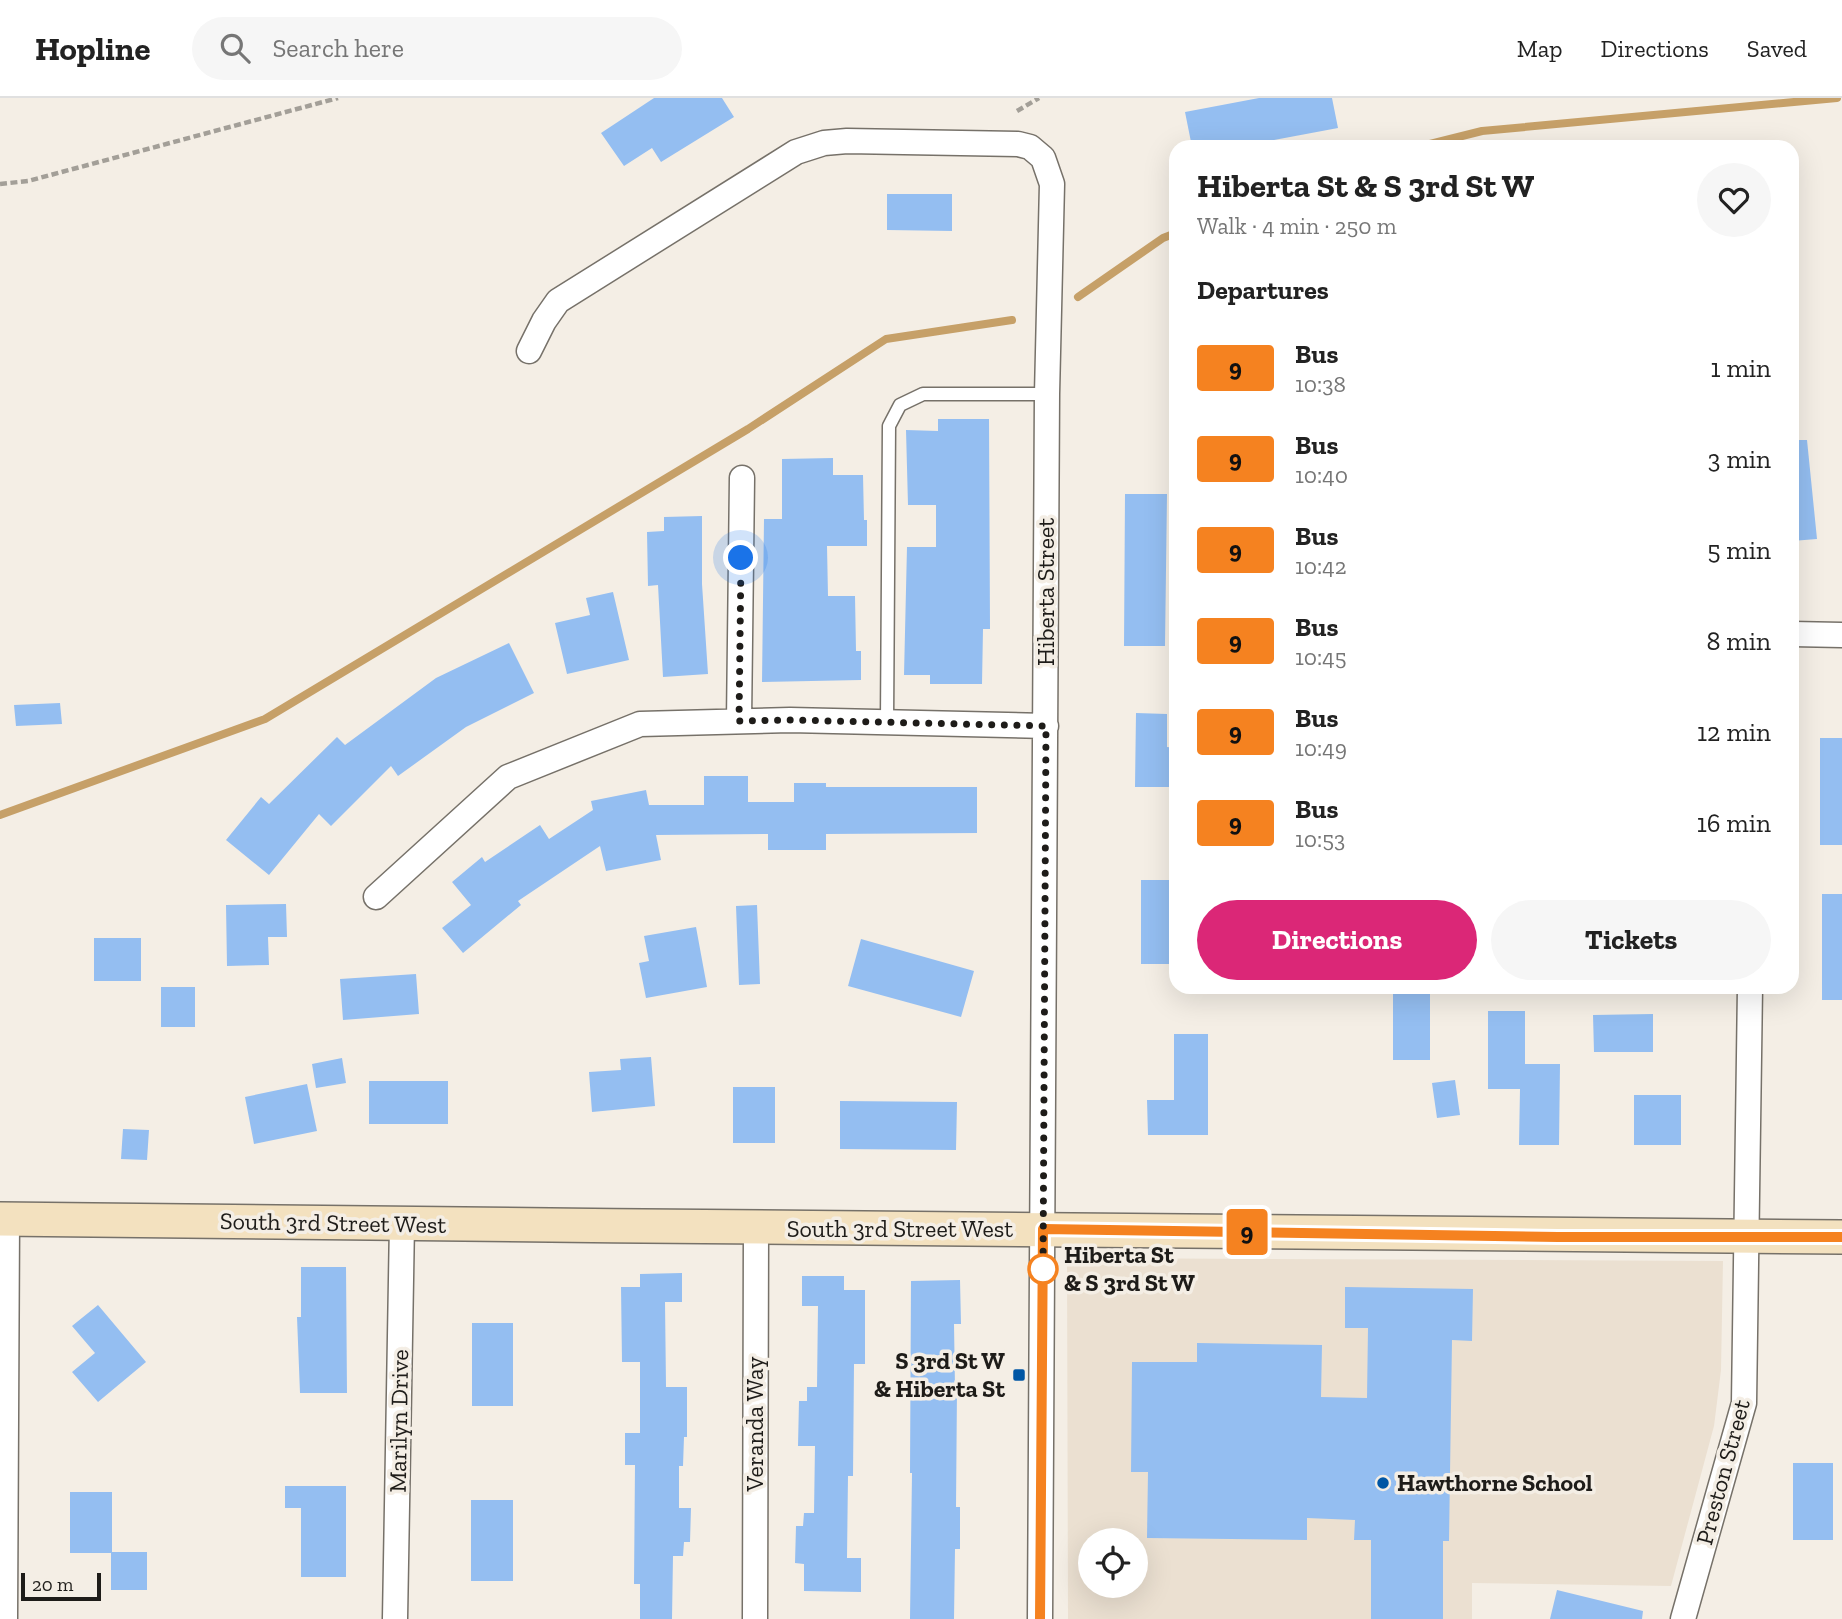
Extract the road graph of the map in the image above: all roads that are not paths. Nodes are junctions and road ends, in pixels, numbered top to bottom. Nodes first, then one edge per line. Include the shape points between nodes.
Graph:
1 (529, 351) dead end
2 (1047, 394) junction
3 (742, 478) dead end
4 (1799, 634) edge
5 (1842, 635) edge
6 (739, 721) junction
7 (887, 722) junction
8 (1046, 726) junction
9 (376, 897) dead end
10 (1750, 994) edge
11 (3, 1219) edge
12 (402, 1223) junction
13 (756, 1229) junction
14 (1043, 1229) junction
15 (1747, 1236) junction
16 (1842, 1237) edge
17 (5, 1619) edge
18 (395, 1619) edge
19 (755, 1619) edge
20 (1040, 1619) edge
21 (1683, 1619) edge

1 - 2 street, Hiberta Street via 558,301 796,152 847,141 1018,144 1043,158 1052,184
2 - 7 lane via 923,394 900,405 889,426
2 - 8 street, Hiberta Street
3 - 6 street
4 - 5 street
6 - 7 street
6 - 9 street via 640,724 508,777
7 - 8 street
8 - 14 street, Hiberta Street
10 - 15 street, Preston Street
11 - 12 street, South 3rd Street West
11 - 17 street
12 - 13 street, South 3rd Street West
12 - 18 street, Marilyn Drive
13 - 14 street, South 3rd Street West
13 - 19 street, Veranda Way
14 - 15 street, South 3rd Street West
14 - 20 street, Hiberta Street
15 - 16 street, South 3rd Street West
15 - 21 street, Preston Street via 1744,1403

